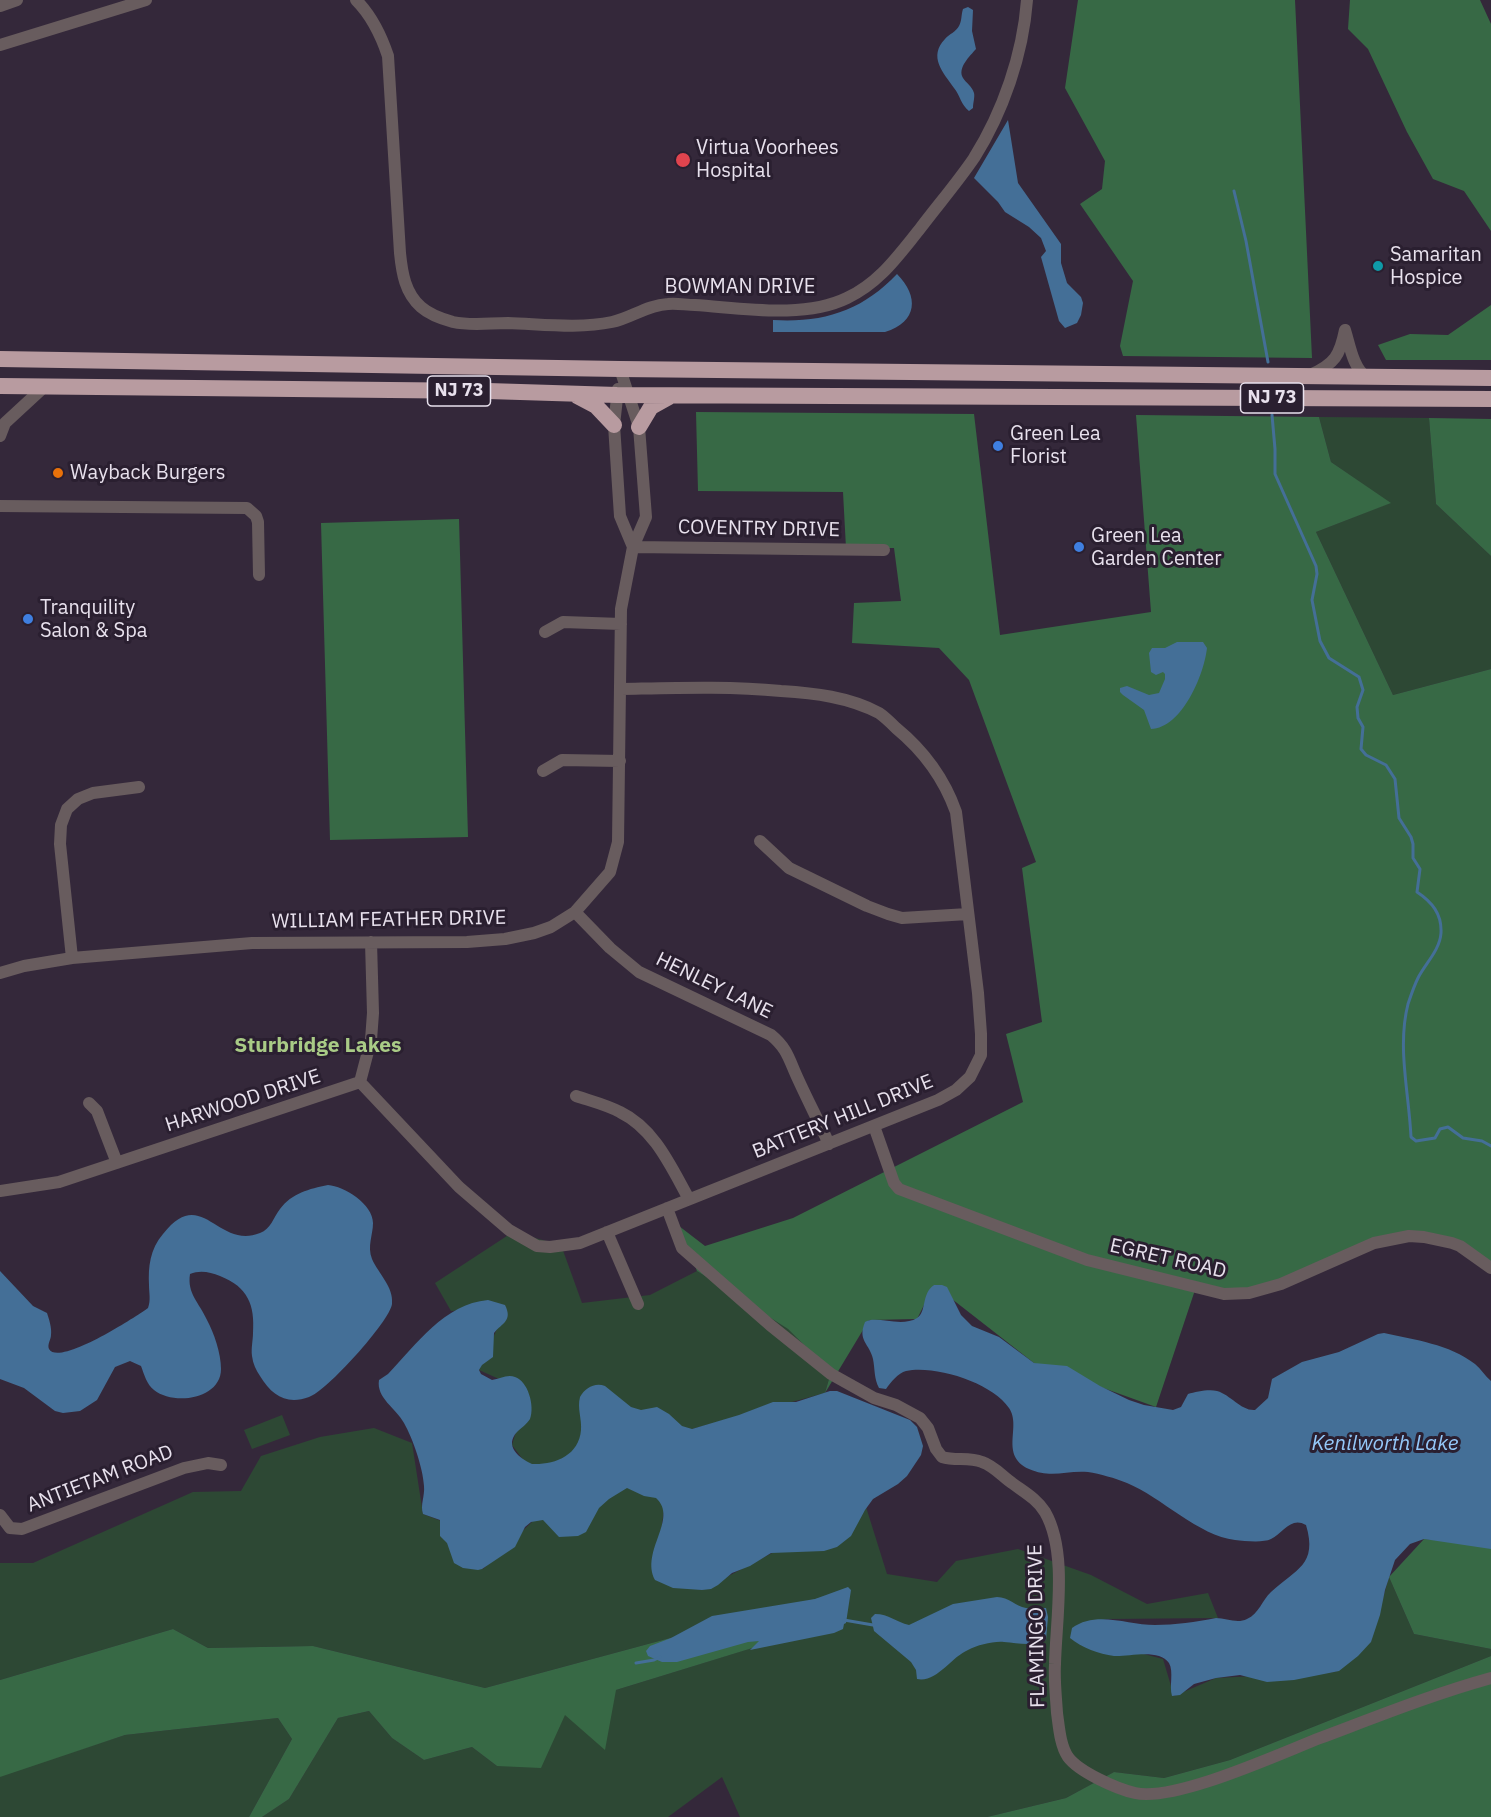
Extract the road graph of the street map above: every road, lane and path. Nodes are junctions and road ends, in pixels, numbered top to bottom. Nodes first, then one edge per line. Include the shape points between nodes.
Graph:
1 (17, 0) edge
2 (146, 0) edge
3 (356, 0) edge
4 (1027, 0) edge
5 (0, 6) edge
6 (0, 45) edge
7 (0, 353) edge
8 (0, 359) edge
9 (37, 359) junction
10 (620, 369) junction
11 (1054, 374) junction
12 (1308, 376) junction
13 (1367, 378) junction
14 (1491, 378) edge
15 (0, 386) edge
16 (44, 387) junction
17 (573, 394) junction
18 (623, 395) junction
19 (672, 395) junction
20 (1053, 397) junction
21 (1491, 399) edge
22 (614, 425) junction
23 (639, 427) junction
24 (0, 436) edge
25 (0, 506) edge
26 (633, 547) junction
27 (884, 550) dead end
28 (259, 575) dead end
29 (621, 624) junction
30 (545, 632) dead end
31 (621, 689) junction
32 (620, 761) junction
33 (543, 771) dead end
34 (139, 787) dead end
35 (760, 841) dead end
36 (575, 912) junction
37 (968, 914) junction
38 (371, 942) junction
39 (72, 958) junction
40 (0, 973) edge
41 (360, 1082) junction
42 (576, 1096) dead end
43 (88, 1103) dead end
44 (874, 1126) junction
45 (829, 1144) junction
46 (117, 1162) junction
47 (0, 1191) edge
48 (689, 1200) junction
49 (667, 1208) junction
50 (607, 1232) junction
51 (1491, 1269) edge
52 (638, 1304) dead end
53 (220, 1465) dead end
54 (0, 1515) edge
55 (1491, 1678) edge

1 - 5 street
2 - 6 street
3 - 4 street, BOWMAN DRIVE via 381,35 388,56 400,253 409,292 435,316 454,322 597,324 669,303 784,310 816,308 866,288 886,271 975,156 1015,65
7 - 9 highway
8 - 9 highway, NJ 73
9 - 10 highway, NJ 73
10 - 11 highway, NJ 73
10 - 18 street, WILLIAM FEATHER DRIVE
11 - 12 highway, NJ 73
11 - 20 street
12 - 13 highway, NJ 73
12 - 13 street via 1325,368 1341,351 1345,330 1353,358
13 - 14 highway, NJ 73
15 - 16 highway, NJ 73
16 - 17 highway, NJ 73
16 - 24 street via 5,423
17 - 18 highway, NJ 73
17 - 22 highway via 596,406
18 - 19 highway, NJ 73
18 - 22 street, WILLIAM FEATHER DRIVE
18 - 23 street, WILLIAM FEATHER DRIVE
19 - 20 highway, NJ 73
19 - 23 highway via 651,407
20 - 21 highway, NJ 73
22 - 26 street, WILLIAM FEATHER DRIVE via 620,516
23 - 26 street, WILLIAM FEATHER DRIVE via 646,517
25 - 28 street via 247,508 258,522
26 - 27 street, COVENTRY DRIVE
26 - 29 street, WILLIAM FEATHER DRIVE
29 - 30 street via 563,622
29 - 31 street, WILLIAM FEATHER DRIVE
31 - 32 street, WILLIAM FEATHER DRIVE
31 - 37 street, BATTERY HILL DRIVE via 736,687 819,694 880,714 930,762 948,792 956,812
32 - 33 street via 562,760
32 - 36 street, WILLIAM FEATHER DRIVE via 618,842 610,872
34 - 39 street via 93,793 67,809 60,844
35 - 37 street via 789,868 888,914 902,918
36 - 38 street, WILLIAM FEATHER DRIVE via 551,927 505,939
36 - 45 street, HENLEY LANE via 639,972 771,1035 782,1044
37 - 44 street, BATTERY HILL DRIVE via 981,1055 970,1077 956,1090
38 - 39 street, WILLIAM FEATHER DRIVE via 252,943
38 - 41 street via 371,1040
39 - 40 street, WILLIAM FEATHER DRIVE
41 - 46 street, HARWOOD DRIVE
41 - 50 street, BATTERY HILL DRIVE via 459,1187 509,1230 537,1246 550,1247 580,1243
42 - 48 street via 619,1111 644,1129 655,1140
43 - 46 street via 97,1111
44 - 45 street, BATTERY HILL DRIVE
44 - 51 street, EGRET ROAD via 899,1189 1087,1260 1171,1282 1224,1294 1249,1293 1281,1284 1374,1243 1409,1236 1460,1246
45 - 48 street, BATTERY HILL DRIVE
46 - 47 street, HARWOOD DRIVE via 59,1182
48 - 49 street, BATTERY HILL DRIVE
49 - 50 street, BATTERY HILL DRIVE
49 - 55 street, FLAMINGO DRIVE via 682,1248 770,1325 826,1370 874,1398 920,1418 942,1457 989,1465 1045,1512 1058,1543 1058,1722 1068,1757 1080,1768 1134,1793 1169,1791 1232,1773
50 - 52 street
53 - 54 street, ANTIETAM ROAD via 184,1468 22,1529 10,1528

